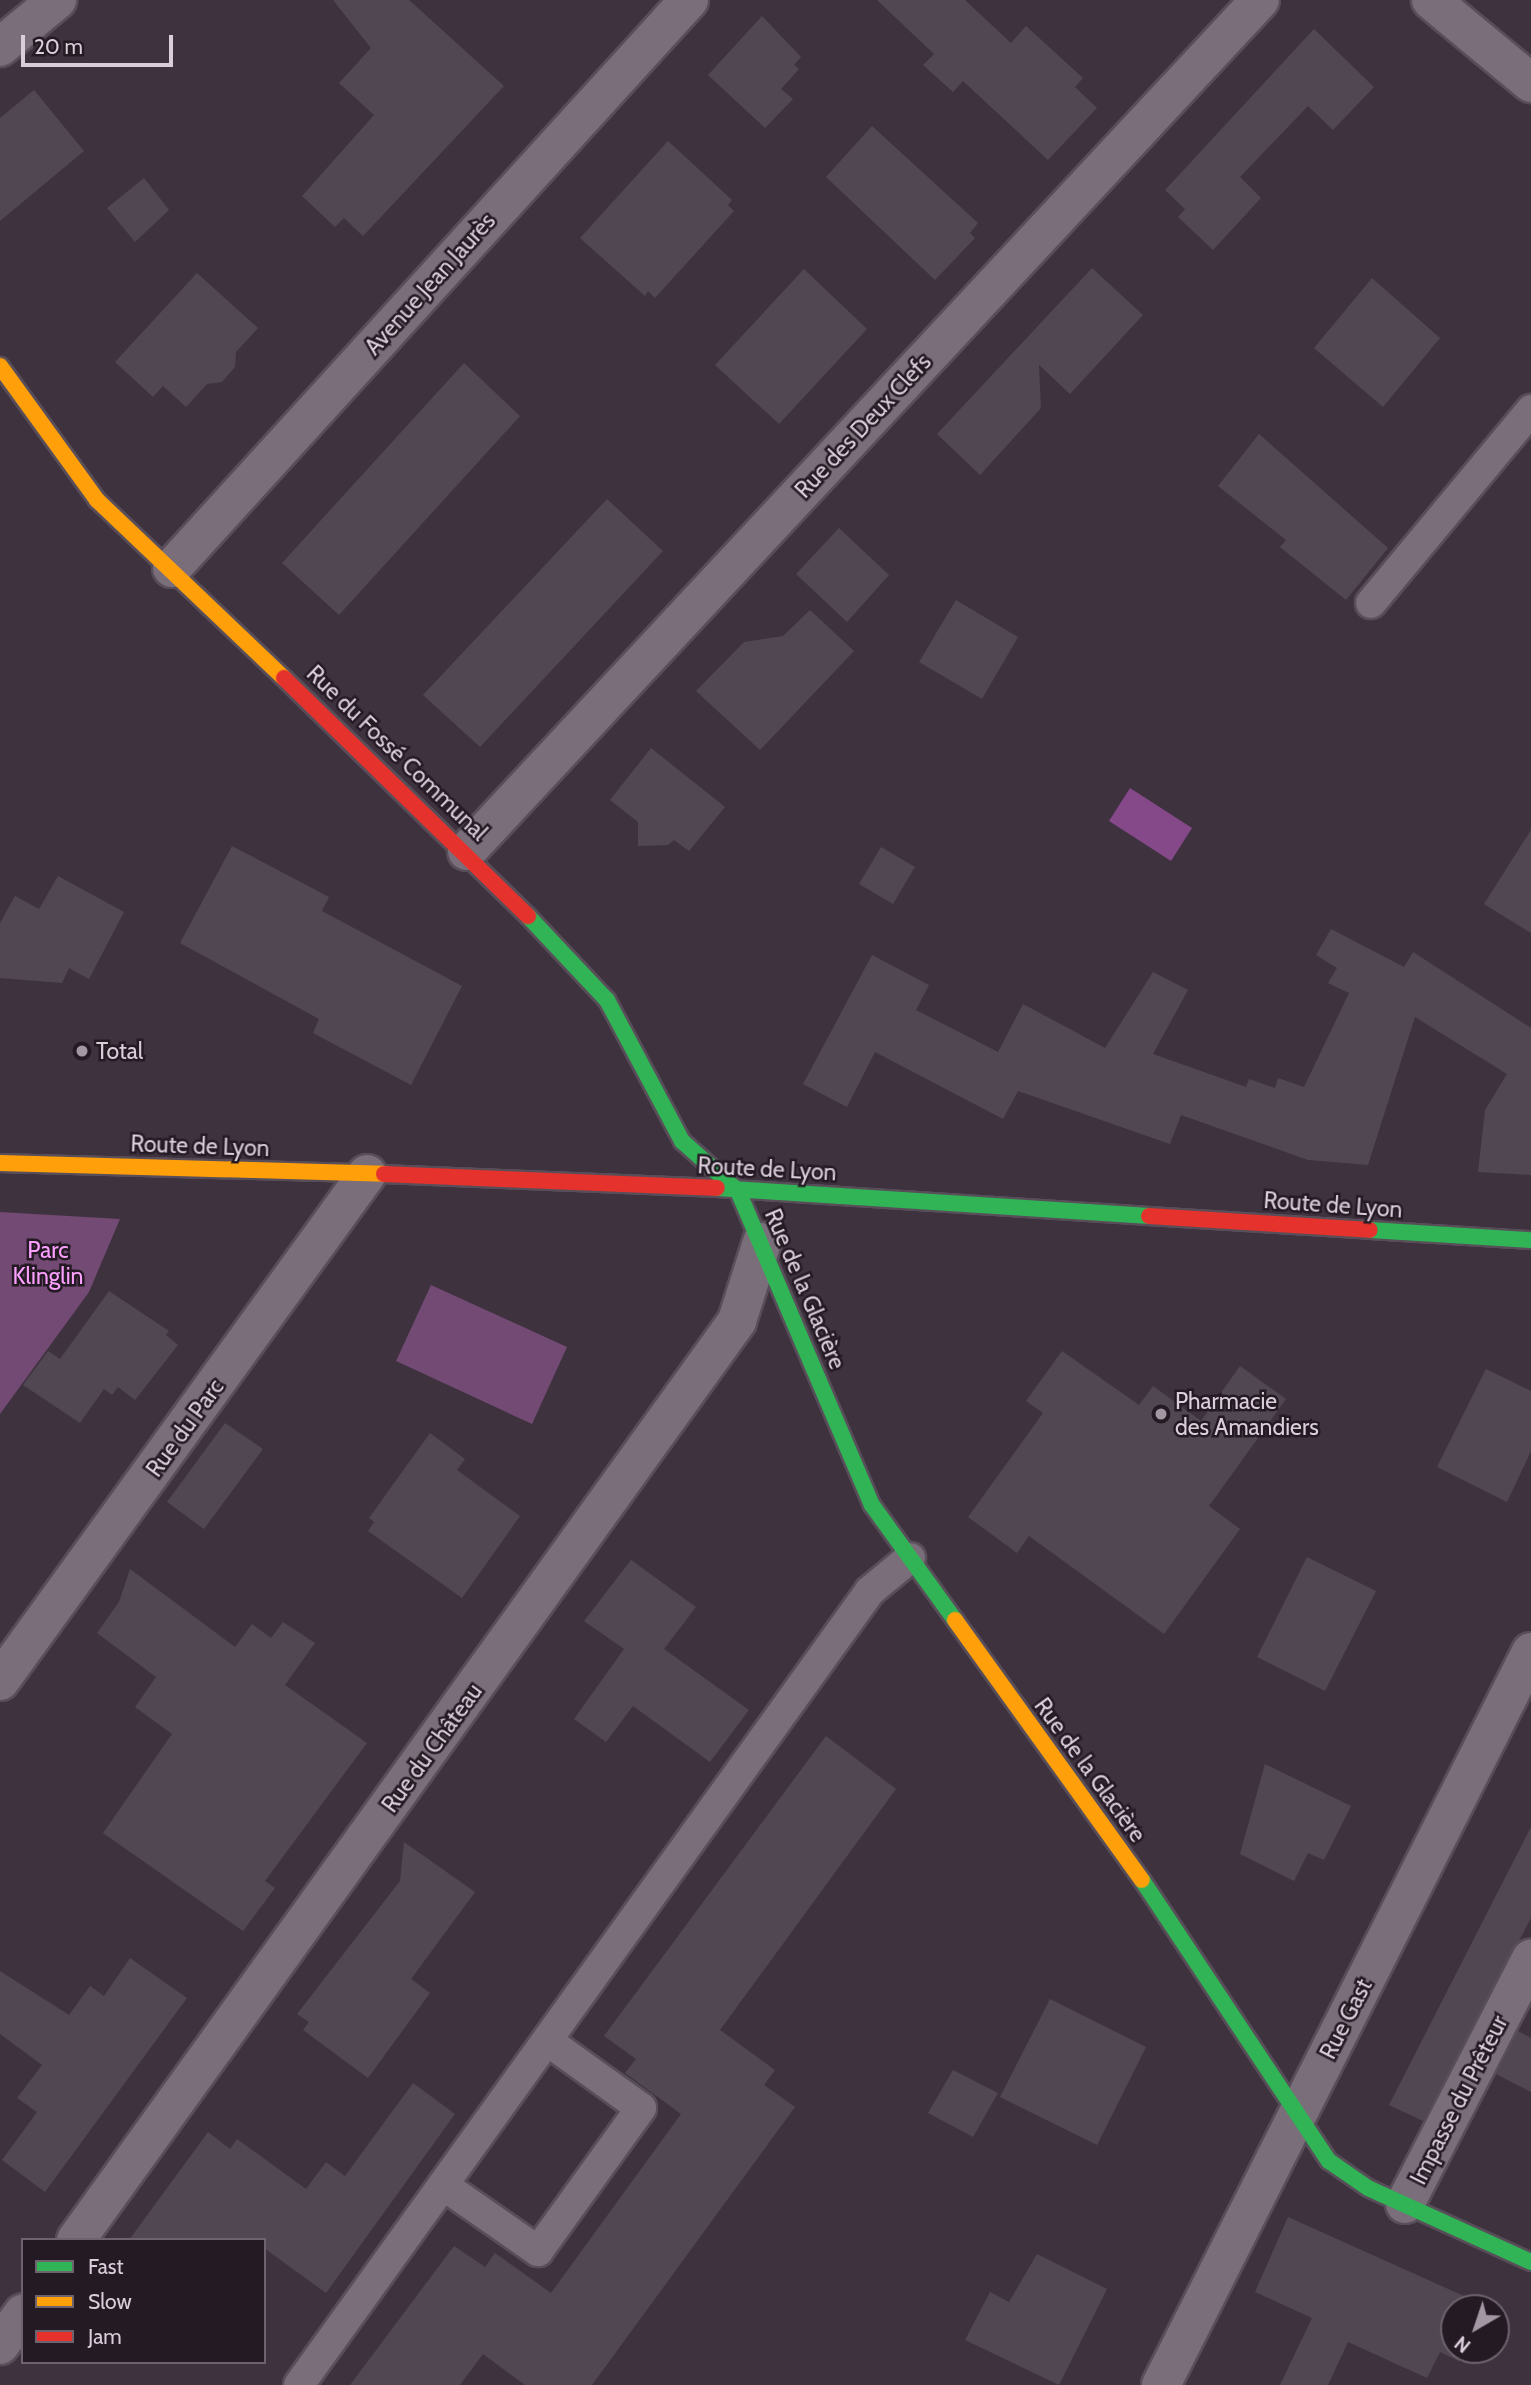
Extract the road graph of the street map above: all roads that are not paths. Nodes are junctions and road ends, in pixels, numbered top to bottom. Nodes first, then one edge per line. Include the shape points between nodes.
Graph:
1 (57, 0) edge
2 (689, 0) edge
3 (1260, 0) edge
4 (1432, 0) edge
5 (0, 47) edge
6 (1531, 83) edge
7 (0, 366) edge
8 (1531, 410) edge
9 (172, 568) junction
10 (1371, 603) dead end
11 (467, 851) junction
12 (0, 1163) edge
13 (367, 1174) junction
14 (738, 1191) junction
15 (1531, 1240) edge
16 (762, 1242) junction
17 (910, 1558) junction
18 (1531, 1652) edge
19 (0, 1681) edge
20 (1531, 1959) edge
21 (549, 2042) junction
22 (1298, 2114) junction
23 (443, 2185) junction
24 (1405, 2204) junction
25 (77, 2238) edge
26 (1531, 2262) edge
27 (21, 2316) edge
28 (0, 2345) edge
29 (299, 2385) edge
30 (1161, 2385) edge

1 - 5 street
2 - 9 street, Avenue Jean Jaurès
3 - 11 street, Rue des Deux Clefs
4 - 6 street
7 - 9 street, Rue du Fossé Communal via 97,500
8 - 10 lane
9 - 11 street, Rue du Fossé Communal
11 - 14 street, Rue du Fossé Communal via 607,999 682,1141
12 - 13 street, Route de Lyon
13 - 14 street, Route de Lyon
13 - 19 street, Rue du Parc
14 - 15 street, Route de Lyon
14 - 16 street, Rue de la Glacière
16 - 17 street, Rue de la Glacière via 872,1505
16 - 25 street, Rue du Château via 737,1321
17 - 21 lane via 870,1591
17 - 22 street, Rue de la Glacière via 1136,1872
18 - 22 street, Rue Gast
20 - 24 street, Impasse du Prêteur
21 - 23 lane
21 - 23 lane via 641,2108 538,2252
22 - 24 street, Rue de la Glacière via 1329,2161 1367,2188
22 - 30 street, Rue Gast
23 - 29 lane
24 - 26 street, Rue de la Glacière
27 - 28 street

